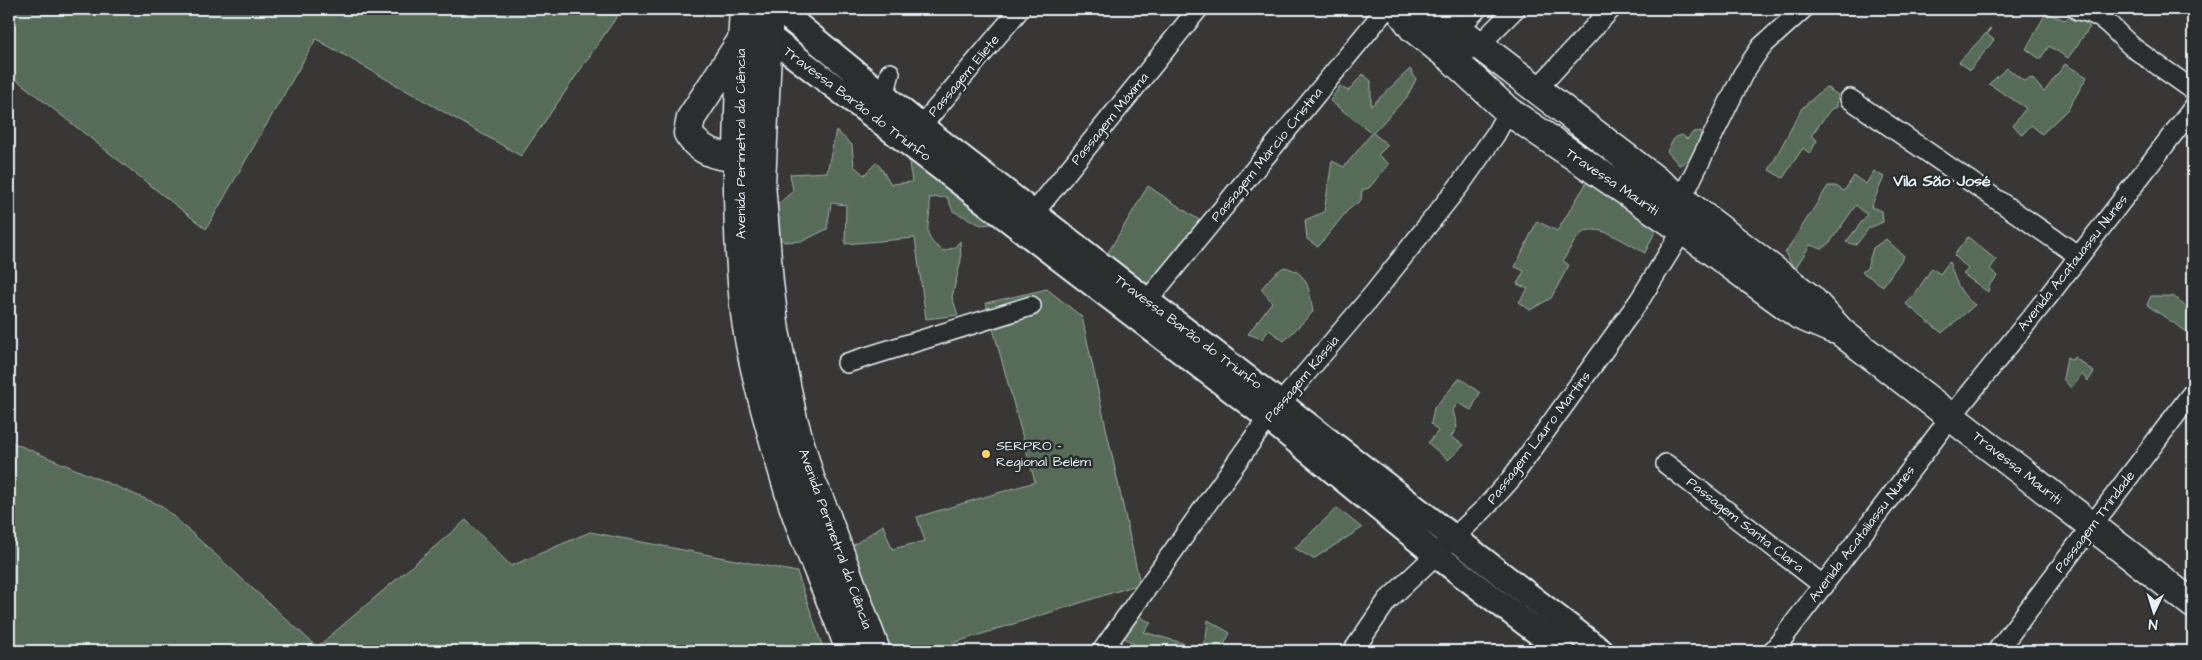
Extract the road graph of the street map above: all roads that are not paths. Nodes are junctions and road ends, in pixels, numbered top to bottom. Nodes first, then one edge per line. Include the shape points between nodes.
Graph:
1 (744, 9) edge
2 (778, 9) edge
3 (1020, 9) edge
4 (1198, 9) edge
5 (1386, 9) edge
6 (1399, 9) edge
7 (1426, 9) edge
8 (1477, 9) edge
9 (1515, 9) edge
10 (1611, 9) edge
11 (1803, 9) edge
12 (2078, 10) dead end
13 (759, 28) edge
14 (1458, 29) junction
15 (1478, 46) junction
16 (1452, 59) junction
17 (1536, 90) junction
18 (2193, 90) edge
19 (1850, 99) dead end
20 (2193, 108) edge
21 (1508, 112) junction
22 (915, 134) junction
23 (750, 157) junction
24 (1681, 200) junction
25 (1028, 221) junction
26 (1683, 230) junction
27 (2079, 256) junction
28 (1147, 302) junction
29 (1032, 306) dead end
30 (1841, 332) junction
31 (847, 363) dead end
32 (2193, 392) edge
33 (1275, 410) junction
34 (1950, 417) junction
35 (1666, 464) dead end
36 (2092, 526) junction
37 (1454, 538) junction
38 (1435, 554) junction
39 (1824, 586) junction
40 (2193, 604) edge
41 (850, 651) edge
42 (876, 651) edge
43 (1102, 651) edge
44 (1353, 651) edge
45 (1562, 651) edge
46 (1601, 651) edge
47 (1773, 651) edge
48 (1997, 651) edge

1 - 13 main road, Avenida Perimetral da Ciência
2 - 22 street, Travessa Barão do Triunfo via 887,84
3 - 22 street, Passagem Eliete
4 - 25 street, Passagem Máxima
5 - 28 street, Passagem Márcio Cristina
6 - 16 main road, Travessa Mauriti via 1413,28
7 - 14 main road, Travessa Mauriti
8 - 14 street
9 - 15 street
10 - 17 street
11 - 24 street via 1761,47 1742,74
12 - 18 street via 2098,16 2118,30 2133,48
13 - 22 street, Travessa Barão do Triunfo
13 - 23 main road, Avenida Perimetral da Ciência
13 - 23 main road via 691,118 688,133 694,144 712,154
14 - 15 main road, Travessa Mauriti
14 - 16 street
15 - 16 street
15 - 17 main road, Travessa Mauriti
16 - 21 main road, Travessa Mauriti
17 - 24 main road, Travessa Mauriti
19 - 27 street
20 - 27 street, Avenida Acatauassu Nunes
21 - 26 main road, Travessa Mauriti
21 - 33 street, Passagem Kássia via 1462,182
22 - 25 street, Travessa Barão do Triunfo
23 - 41 main road, Avenida Perimetral da Ciência via 739,234 744,306 757,374 799,524
23 - 42 main road, Avenida Perimetral da Ciência via 761,183 775,331 793,419 810,478
24 - 30 main road, Travessa Mauriti via 1810,298
25 - 28 street, Travessa Barão do Triunfo
25 - 33 street, Travessa Barão do Triunfo
26 - 30 main road, Travessa Mauriti via 1799,315
26 - 37 street, Passagem Lauro Martins via 1639,301 1572,397 1511,479
27 - 34 street, Avenida Acatauassu Nunes
28 - 33 street, Travessa Barão do Triunfo
29 - 31 street
30 - 34 main road, Travessa Mauriti
32 - 36 street, Passagem Trindade
33 - 37 street, Travessa Barão do Triunfo
33 - 38 street, Travessa Barão do Triunfo
33 - 43 street, Passagem Kássia
34 - 36 main road, Travessa Mauriti
34 - 39 street, Avenida Acataliassu Nunes
35 - 39 street, Passagem Santa Clara
36 - 40 main road, Travessa Mauriti
36 - 48 street, Passagem Trindade
37 - 38 street, Passagem Lauro Martins
37 - 46 street, Travessa Barão do Triunfo
38 - 44 street, Passagem Lauro Martins via 1387,601
38 - 45 street, Travessa Barão do Triunfo
39 - 47 street, Avenida Acataliassu Nunes

